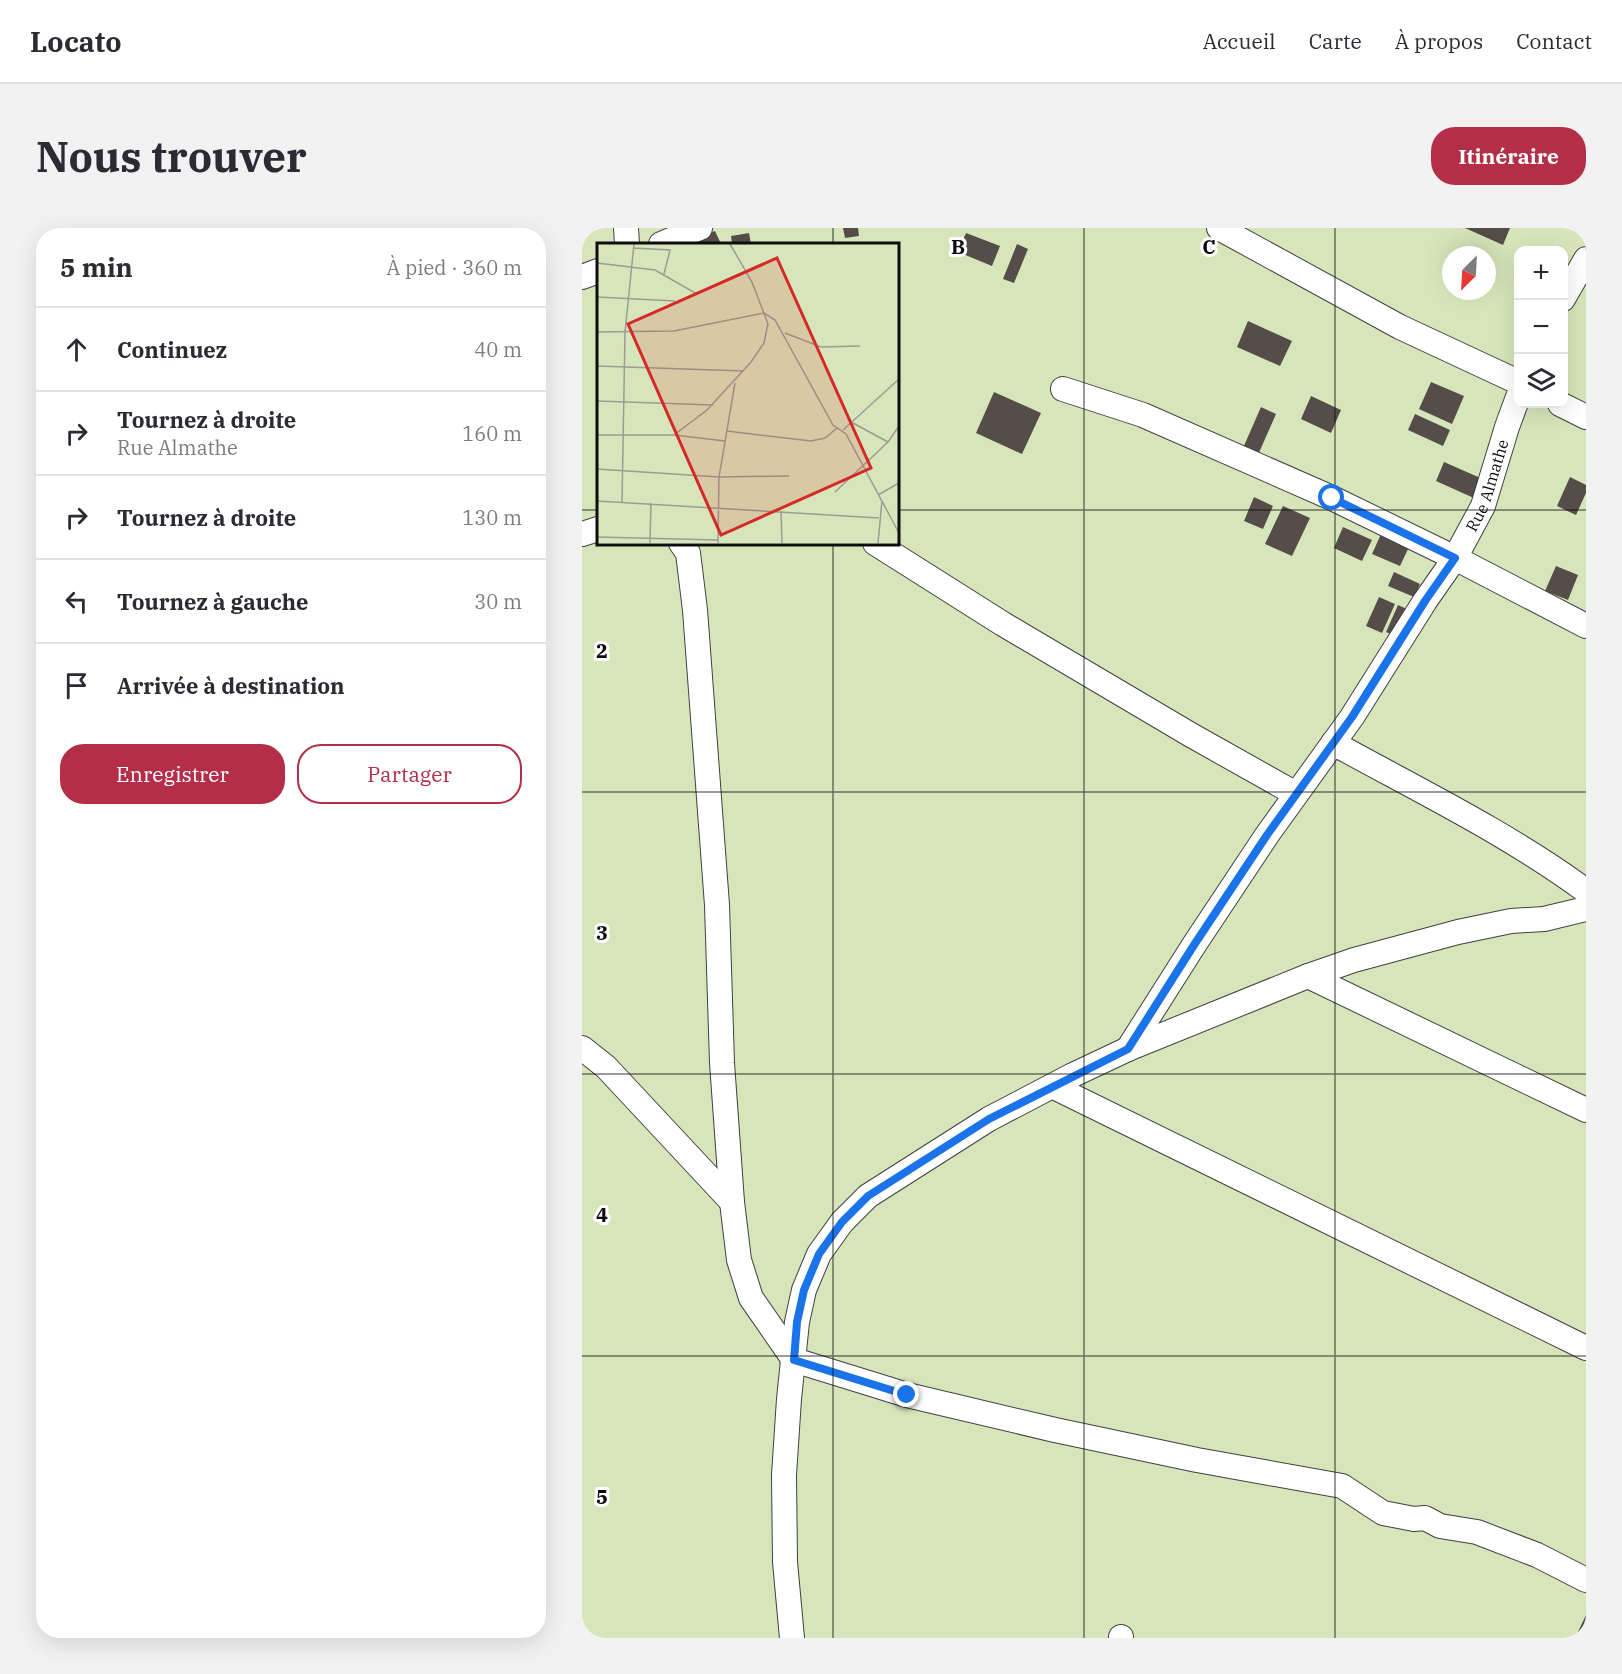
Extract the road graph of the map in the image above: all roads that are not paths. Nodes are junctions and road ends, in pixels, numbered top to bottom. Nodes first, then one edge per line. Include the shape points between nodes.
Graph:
1 (626, 228) edge
2 (700, 228) edge
3 (1219, 228) edge
4 (627, 243) edge
5 (663, 243) edge
6 (1586, 260) edge
7 (597, 271) edge
8 (582, 277) edge
9 (1568, 291) edge
10 (1514, 380) edge
11 (1063, 388) dead end
12 (1514, 408) edge
13 (1568, 408) edge
14 (1586, 417) edge
15 (682, 544) edge
16 (877, 544) edge
17 (1455, 558) junction
18 (1586, 626) edge
19 (1333, 743) junction
20 (1296, 794) junction
21 (1586, 891) edge
22 (1586, 909) edge
23 (1308, 976) junction
24 (582, 1048) edge
25 (1128, 1049) junction
26 (1054, 1087) junction
27 (1586, 1110) edge
28 (732, 1202) junction
29 (1586, 1348) edge
30 (794, 1360) junction
31 (1586, 1580) edge
32 (792, 1638) edge

1 - 4 street
2 - 5 street
3 - 10 street via 1400,327
6 - 9 street
7 - 8 street
11 - 17 street via 1143,415 1332,498
12 - 17 street, Rue Almathe via 1483,506
13 - 14 street
15 - 28 street via 688,554 695,610 717,905
16 - 20 street via 1013,630
17 - 18 street
17 - 19 street, Rue Almathe
19 - 20 street, Rue Almathe
19 - 21 street via 1507,839
20 - 25 street, Rue Almathe
22 - 23 street via 1458,932
23 - 25 street
23 - 27 street
24 - 28 street via 606,1066
25 - 26 street
26 - 29 street
26 - 30 street via 989,1119 868,1196 842,1222 819,1254 804,1290
28 - 30 street via 740,1260 751,1298
30 - 31 street via 907,1395 1055,1430 1342,1486 1383,1513 1425,1518 1440,1526 1477,1532 1537,1555
30 - 32 street via 784,1475 785,1562

